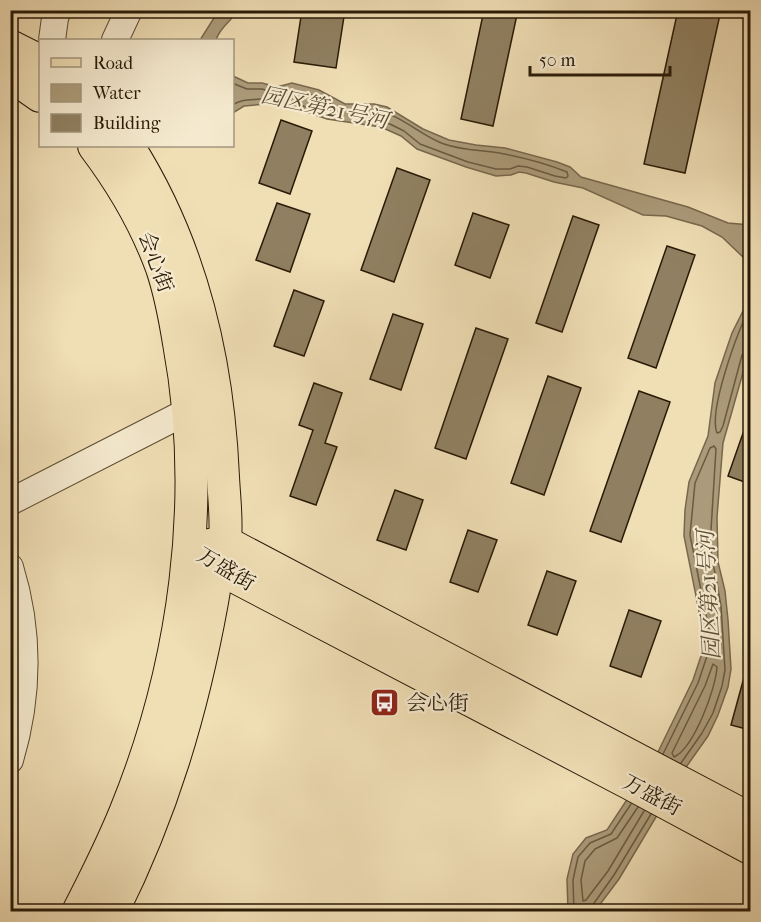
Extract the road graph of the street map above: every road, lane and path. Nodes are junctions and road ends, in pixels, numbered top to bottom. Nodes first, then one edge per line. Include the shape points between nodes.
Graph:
1 (58, 10) edge
2 (129, 10) edge
3 (52, 39) edge
4 (115, 39) edge
5 (10, 46) edge
6 (39, 61) edge
7 (10, 75) edge
8 (39, 95) edge
9 (95, 147) edge
10 (129, 147) edge
11 (204, 406) junction
12 (10, 502) edge
13 (189, 549) junction
14 (222, 555) junction
15 (10, 567) edge
16 (10, 760) edge
17 (675, 793) junction
18 (750, 819) edge
19 (750, 848) edge
20 (78, 912) edge
21 (112, 912) edge

1 - 3 street
2 - 4 street
5 - 6 main road
7 - 8 main road
9 - 11 main road, 会心街 via 146,229
10 - 11 main road, 会心街 via 160,202 191,279 204,328
11 - 12 street
11 - 13 main road, 会心街 via 192,484
11 - 14 main road, 会心街 via 223,458
13 - 14 main road, 万盛街
13 - 20 main road, 会心街 via 178,628 155,724 125,813
14 - 17 main road, 万盛街
14 - 21 main road, 会心街 via 177,754 152,826
15 - 16 street via 22,618 25,678 21,718
17 - 18 main road, 万盛街
17 - 19 main road, 万盛街

